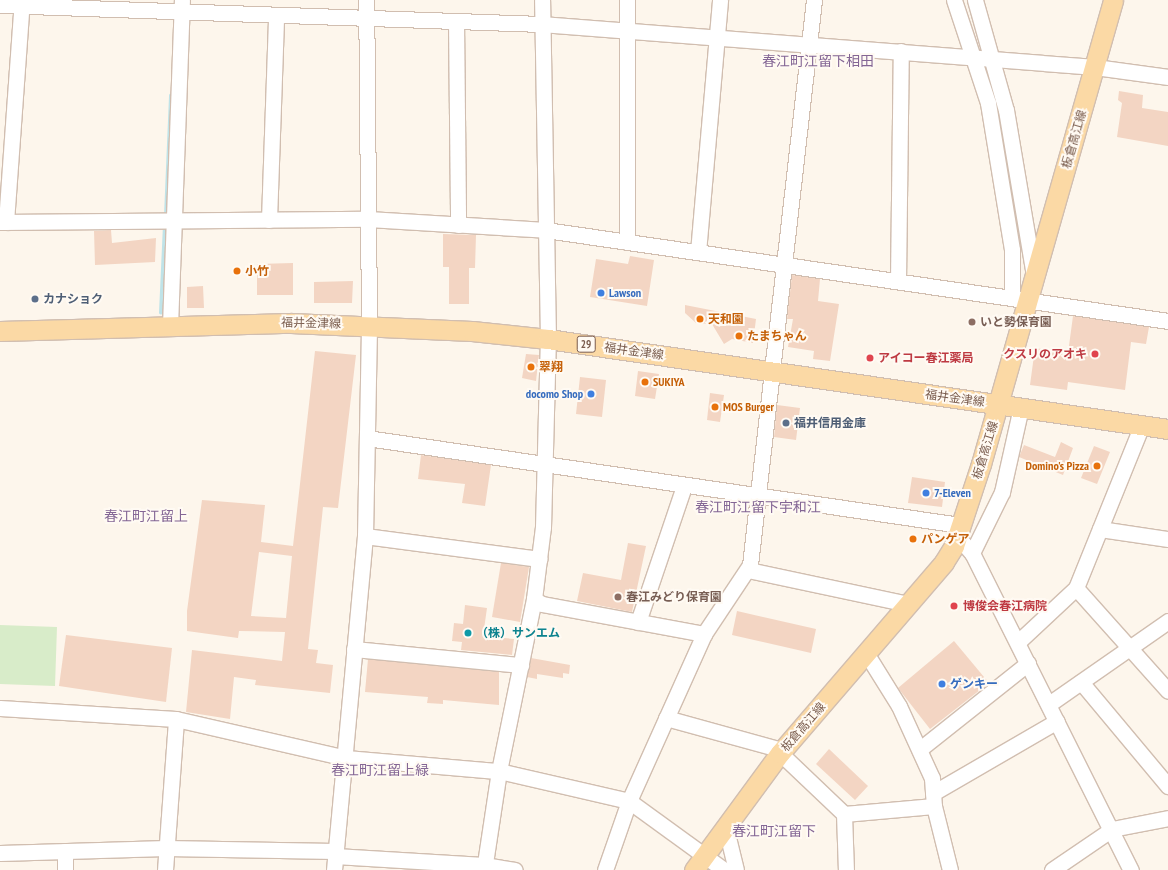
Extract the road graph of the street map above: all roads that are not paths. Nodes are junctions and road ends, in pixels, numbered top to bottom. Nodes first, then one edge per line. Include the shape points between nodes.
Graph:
1 (366, 0) edge
2 (542, 0) edge
3 (627, 0) edge
4 (720, 0) edge
5 (814, 0) edge
6 (954, 0) edge
7 (975, 0) edge
8 (1112, 0) edge
9 (22, 3) edge
10 (0, 5) edge
11 (182, 6) edge
12 (276, 15) junction
13 (366, 18) junction
14 (456, 21) junction
15 (541, 24) junction
16 (626, 29) junction
17 (717, 37) junction
18 (809, 44) junction
19 (901, 51) junction
20 (974, 57) junction
21 (993, 59) junction
22 (1095, 67) junction
23 (1168, 77) edge
24 (368, 219) junction
25 (269, 220) junction
26 (173, 221) junction
27 (3, 222) edge
28 (458, 225) junction
29 (546, 230) junction
30 (627, 242) junction
31 (698, 252) junction
32 (783, 264) junction
33 (1034, 276) junction
34 (898, 281) junction
35 (1019, 299) junction
36 (1168, 318) edge
37 (369, 324) junction
38 (170, 326) junction
39 (0, 331) edge
40 (548, 339) junction
41 (770, 371) junction
42 (998, 404) junction
43 (1021, 407) junction
44 (1142, 425) junction
45 (1168, 429) edge
46 (367, 438) junction
47 (547, 466) junction
48 (684, 486) junction
49 (757, 496) junction
50 (1100, 529) junction
51 (959, 531) junction
52 (365, 536) junction
53 (1168, 539) edge
54 (972, 553) junction
55 (539, 559) junction
56 (748, 570) junction
57 (1076, 588) junction
58 (534, 599) junction
59 (908, 604) junction
60 (1168, 621) edge
61 (638, 622) junction
62 (704, 634) junction
63 (1018, 642) junction
64 (1130, 648) junction
65 (354, 649) junction
66 (866, 653) junction
67 (1028, 663) junction
68 (521, 665) junction
69 (1081, 682) junction
70 (1168, 691) edge
71 (1049, 704) junction
72 (0, 708) edge
73 (176, 718) junction
74 (666, 718) junction
75 (1057, 721) junction
76 (920, 749) junction
77 (781, 752) junction
78 (346, 758) junction
79 (499, 771) junction
80 (1168, 786) edge
81 (933, 799) junction
82 (628, 801) junction
83 (844, 814) junction
84 (1168, 818) edge
85 (726, 829) junction
86 (1112, 829) junction
87 (166, 848) junction
88 (65, 851) junction
89 (0, 853) edge
90 (335, 859) edge
91 (698, 864) edge
92 (409, 865) edge
93 (484, 867) edge
94 (65, 870) edge
95 (165, 870) edge
96 (516, 870) edge
97 (605, 870) edge
98 (724, 870) edge
99 (736, 870) edge
100 (846, 870) edge
101 (950, 870) edge
102 (1052, 870) edge
103 (1131, 870) edge

1 - 13 street
2 - 15 street
3 - 16 street
4 - 17 street
5 - 18 street
6 - 20 street
7 - 21 street
8 - 22 main road, 板倉高江線
9 - 10 street
9 - 11 street
9 - 27 street
11 - 12 street
11 - 26 street
12 - 13 street
12 - 25 street
13 - 14 street
13 - 24 street
14 - 15 street
14 - 28 street
15 - 16 street
15 - 29 street
16 - 17 street
16 - 30 street
17 - 18 street
17 - 31 street
18 - 19 street
18 - 32 street
19 - 20 street
19 - 34 street
20 - 21 street
20 - 35 street via 988,103
21 - 22 street
21 - 33 street via 1006,110
22 - 23 street
22 - 33 main road, 板倉高江線
24 - 25 street
24 - 28 street
24 - 37 street
25 - 26 street
26 - 27 street
26 - 38 street
28 - 29 street
29 - 30 street
29 - 40 street
30 - 31 street
31 - 32 street
32 - 34 street
32 - 41 street
33 - 35 main road, 板倉高江線
34 - 35 street
35 - 36 street
35 - 42 main road, 板倉高江線
37 - 38 main road, 福井金津線 / 29
37 - 40 main road, 福井金津線 / 29
37 - 46 street
38 - 39 main road, 福井金津線 / 29
40 - 41 main road, 福井金津線 / 29
40 - 47 street
41 - 42 main road, 福井金津線 / 29
41 - 49 street
42 - 43 main road, 福井金津線 / 29
42 - 51 main road, 板倉高江線
43 - 44 main road, 福井金津線 / 29
43 - 54 street via 1002,492
44 - 45 main road, 福井金津線 / 29
44 - 50 street
46 - 47 street
46 - 52 street
47 - 48 street
47 - 55 street
48 - 49 street
48 - 61 street
49 - 51 street
49 - 56 street
50 - 53 street
50 - 57 street
51 - 54 street
51 - 59 main road, 板倉高江線 via 944,562
52 - 55 street
52 - 65 street
54 - 63 street
55 - 58 street
56 - 59 street
56 - 62 street
57 - 63 street
57 - 64 street
58 - 61 street via 542,604
58 - 68 street
59 - 66 main road, 板倉高江線
60 - 64 street
61 - 62 street
62 - 74 street
63 - 67 street
64 - 69 street
64 - 70 street
65 - 68 street
65 - 78 street
66 - 76 street
66 - 77 main road, 板倉高江線
67 - 71 street
67 - 76 street
68 - 79 street
69 - 71 street
69 - 80 street
71 - 75 street
72 - 73 street
73 - 78 street
73 - 87 street
74 - 77 street
74 - 82 street
75 - 81 street
75 - 86 street
76 - 81 street via 932,778
77 - 83 street
77 - 85 main road, 板倉高江線
78 - 79 street
78 - 90 street
79 - 82 street
79 - 93 street
81 - 83 street
81 - 101 street
82 - 91 street
82 - 97 street
83 - 100 street
84 - 86 street
85 - 91 main road, 板倉高江線
85 - 99 street
86 - 102 street
86 - 103 street
87 - 88 street
87 - 90 street
87 - 95 street
88 - 89 street
88 - 94 street
90 - 92 street
91 - 98 street
92 - 93 street
93 - 96 street

